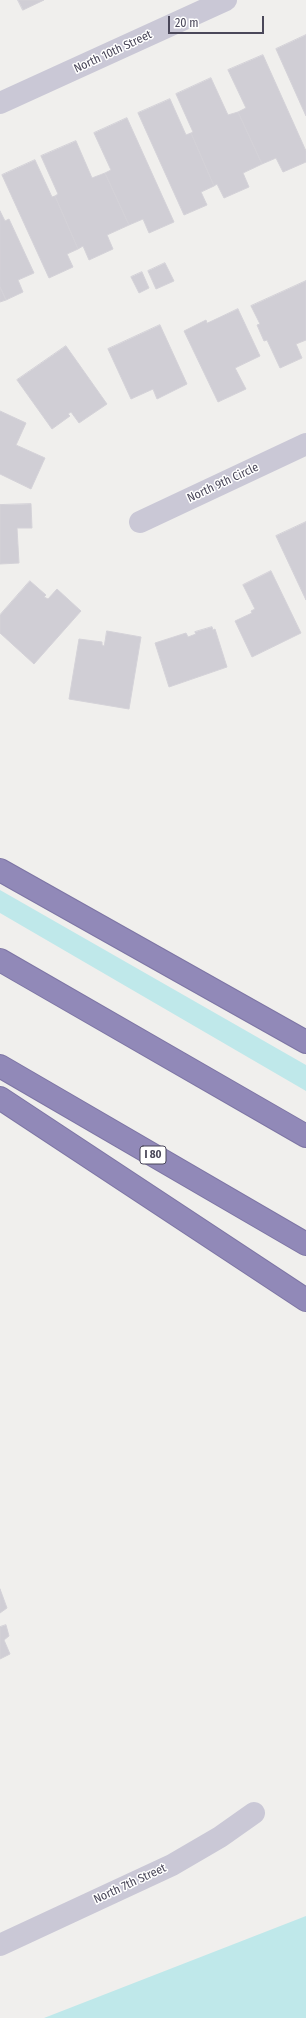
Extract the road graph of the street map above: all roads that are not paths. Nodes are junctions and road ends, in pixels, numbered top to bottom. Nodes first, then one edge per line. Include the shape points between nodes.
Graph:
1 (226, 0) edge
2 (0, 103) edge
3 (306, 444) edge
4 (140, 522) dead end
5 (0, 870) edge
6 (0, 960) edge
7 (306, 1042) edge
8 (0, 1066) edge
9 (0, 1098) edge
10 (306, 1136) edge
11 (306, 1244) edge
12 (306, 1300) edge
13 (254, 1813) dead end
14 (0, 1946) edge

1 - 2 street, North 10th Street
3 - 4 street, North 9th Circle
5 - 7 highway
6 - 10 highway
8 - 11 highway, I 80
9 - 12 highway
13 - 14 street, North 7th Street via 226,1834 172,1865

